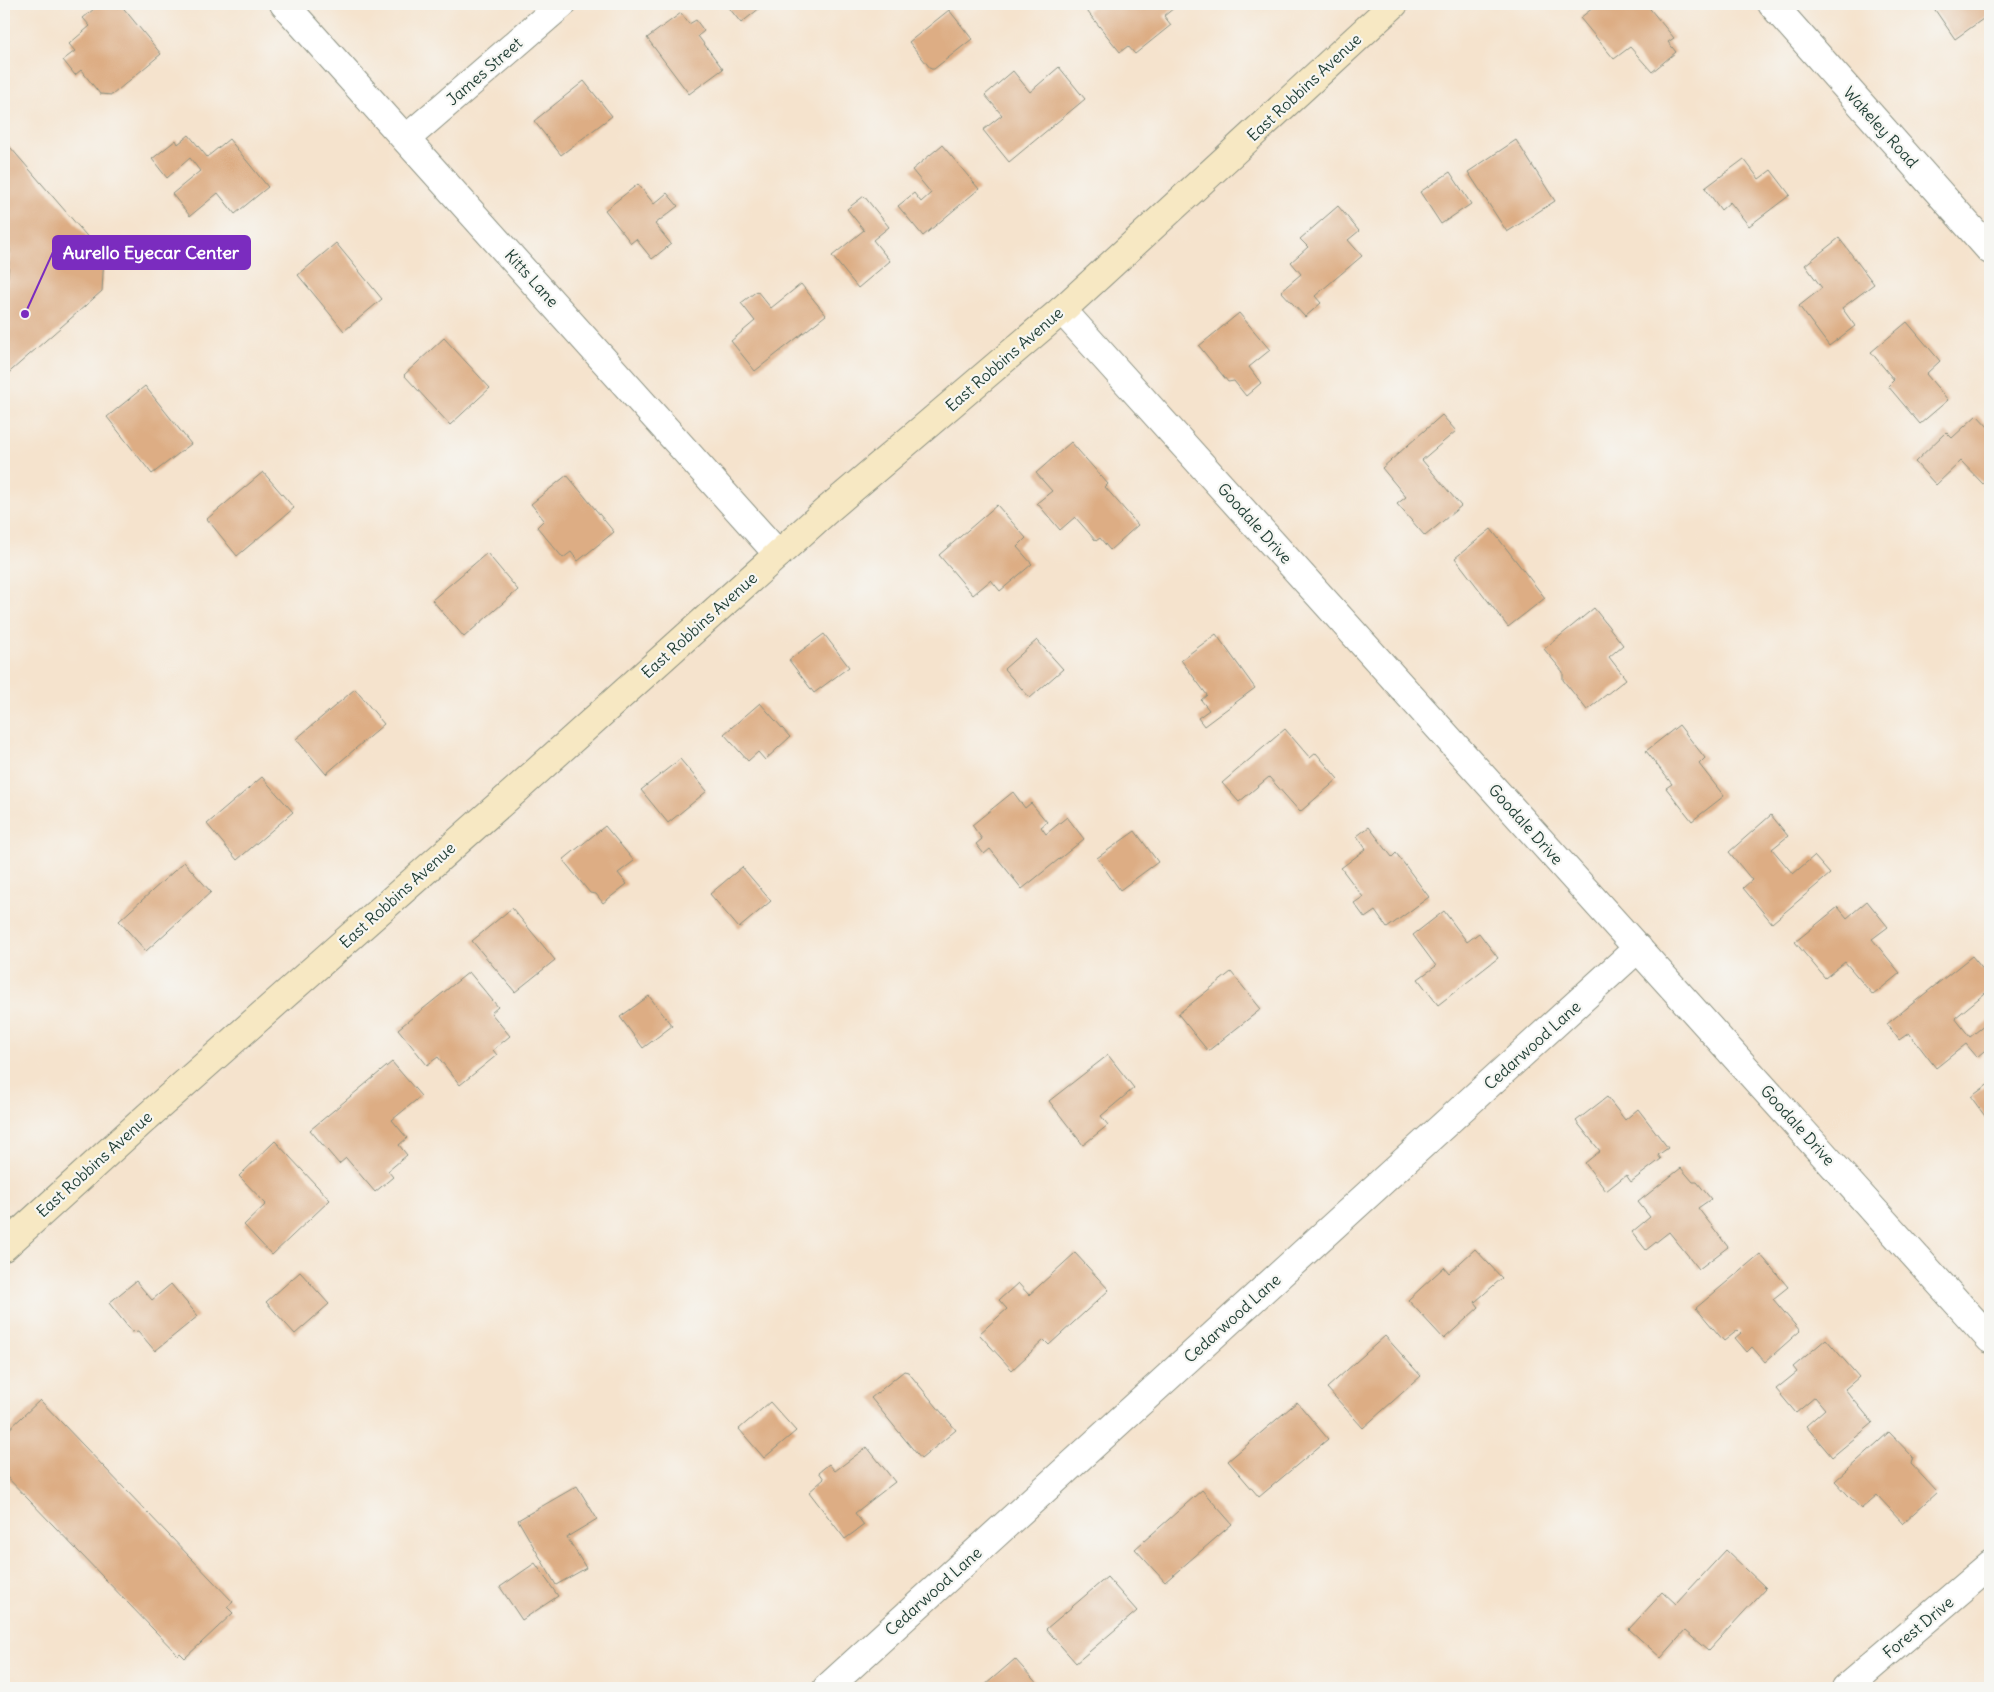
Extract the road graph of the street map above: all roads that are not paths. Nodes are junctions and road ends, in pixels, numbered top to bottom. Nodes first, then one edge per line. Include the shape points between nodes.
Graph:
1 (284, 4) edge
2 (562, 4) edge
3 (1394, 4) edge
4 (1772, 4) edge
5 (406, 138) junction
6 (1990, 250) edge
7 (1062, 310) junction
8 (778, 554) junction
9 (1638, 948) junction
10 (4, 1247) edge
11 (1990, 1339) edge
12 (1990, 1565) edge
13 (827, 1688) edge
14 (1846, 1688) edge

1 - 5 street, Kitts Lane
2 - 5 street, James Street
3 - 7 main road, East Robbins Avenue
4 - 6 street, Wakeley Road
5 - 8 street, Kitts Lane
7 - 8 main road, East Robbins Avenue
7 - 9 street, Goodale Drive
8 - 10 main road, East Robbins Avenue
9 - 11 street, Goodale Drive
9 - 13 street, Cedarwood Lane
12 - 14 street, Forest Drive

